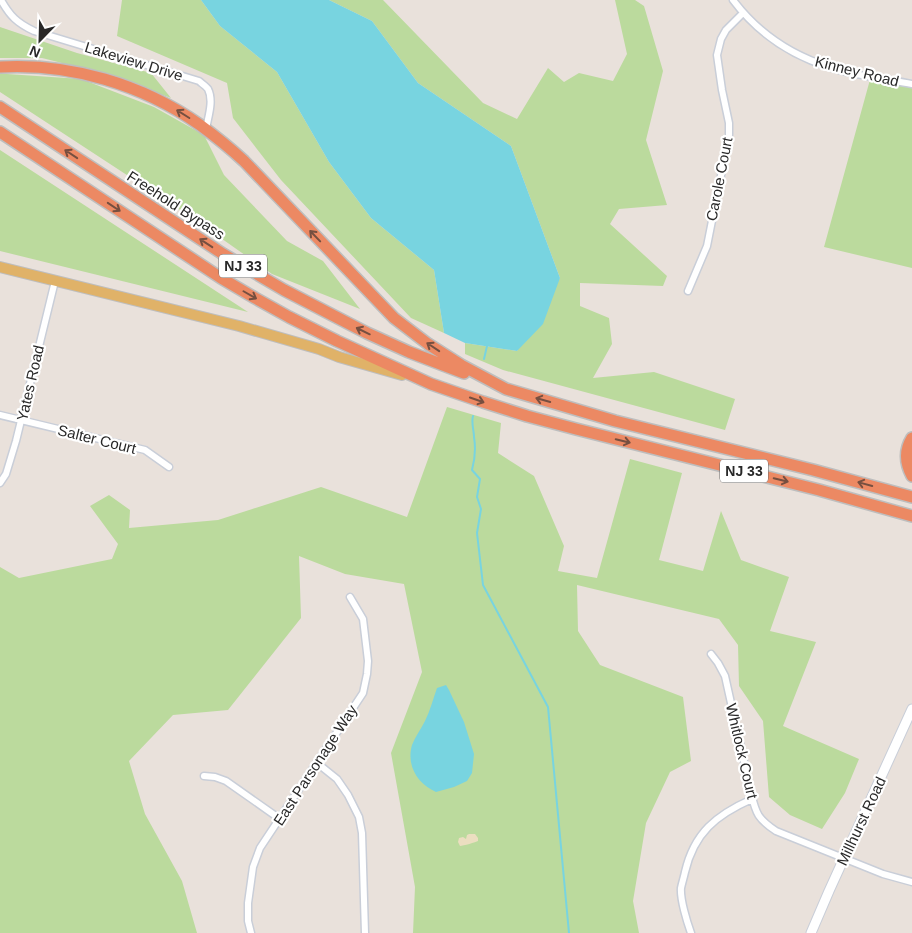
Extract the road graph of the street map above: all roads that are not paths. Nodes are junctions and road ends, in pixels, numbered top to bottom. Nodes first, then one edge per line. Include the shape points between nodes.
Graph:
1 (1, 0) edge
2 (733, 0) edge
3 (744, 13) junction
4 (0, 67) edge
5 (912, 84) edge
6 (0, 107) edge
7 (206, 129) junction
8 (0, 132) edge
9 (0, 267) edge
10 (54, 281) junction
11 (688, 291) dead end
12 (432, 384) junction
13 (506, 389) junction
14 (0, 415) edge
15 (21, 420) junction
16 (912, 438) edge
17 (169, 467) dead end
18 (912, 476) edge
19 (0, 483) edge
20 (912, 497) edge
21 (912, 516) edge
22 (350, 597) dead end
23 (711, 654) dead end
24 (912, 709) edge
25 (317, 763) junction
26 (204, 776) dead end
27 (752, 799) junction
28 (280, 819) junction
29 (844, 859) junction
30 (912, 882) edge
31 (251, 933) edge
32 (365, 933) edge
33 (691, 933) edge
34 (811, 933) edge

1 - 7 street, Lakeview Drive via 7,12 34,31 199,81 208,88 210,100
2 - 3 street, Kinney Road
3 - 5 street, Kinney Road via 779,43 815,63
3 - 11 street, Carole Court via 726,30 717,51 729,123 728,135 707,246
7 -> 4 highway via 173,108 123,85 42,67
13 -> 6 highway, Freehold Bypass / NJ 33 via 384,341 284,290 215,249
13 -> 7 highway via 461,366 394,318 244,162
8 -> 12 highway, NJ 33 via 255,298
9 - 10 main road
10 - 12 main road via 239,326
10 - 15 street, Yates Road
12 -> 21 highway, NJ 33 via 527,416
20 -> 13 highway, NJ 33 via 615,421
14 - 15 street, Salter Court
15 - 17 street, Salter Court via 145,450
15 - 19 street, Yates Road via 6,474
16 - 18 highway via 906,464
22 - 25 street, East Parsonage Way via 363,619 367,674 363,693
23 - 27 street, Whitlock Court via 725,676
24 - 29 street, Millhurst Road
25 - 28 street, East Parsonage Way
25 - 32 street via 337,779 359,817
26 - 28 street via 226,781
27 - 29 street, Whitlock Court via 759,817 772,828
27 - 33 street via 716,819 701,834 688,859 681,888
28 - 31 street, East Parsonage Way via 260,848 253,867 248,904
29 - 30 street, Whitlock Court
29 - 34 street, Millhurst Road

